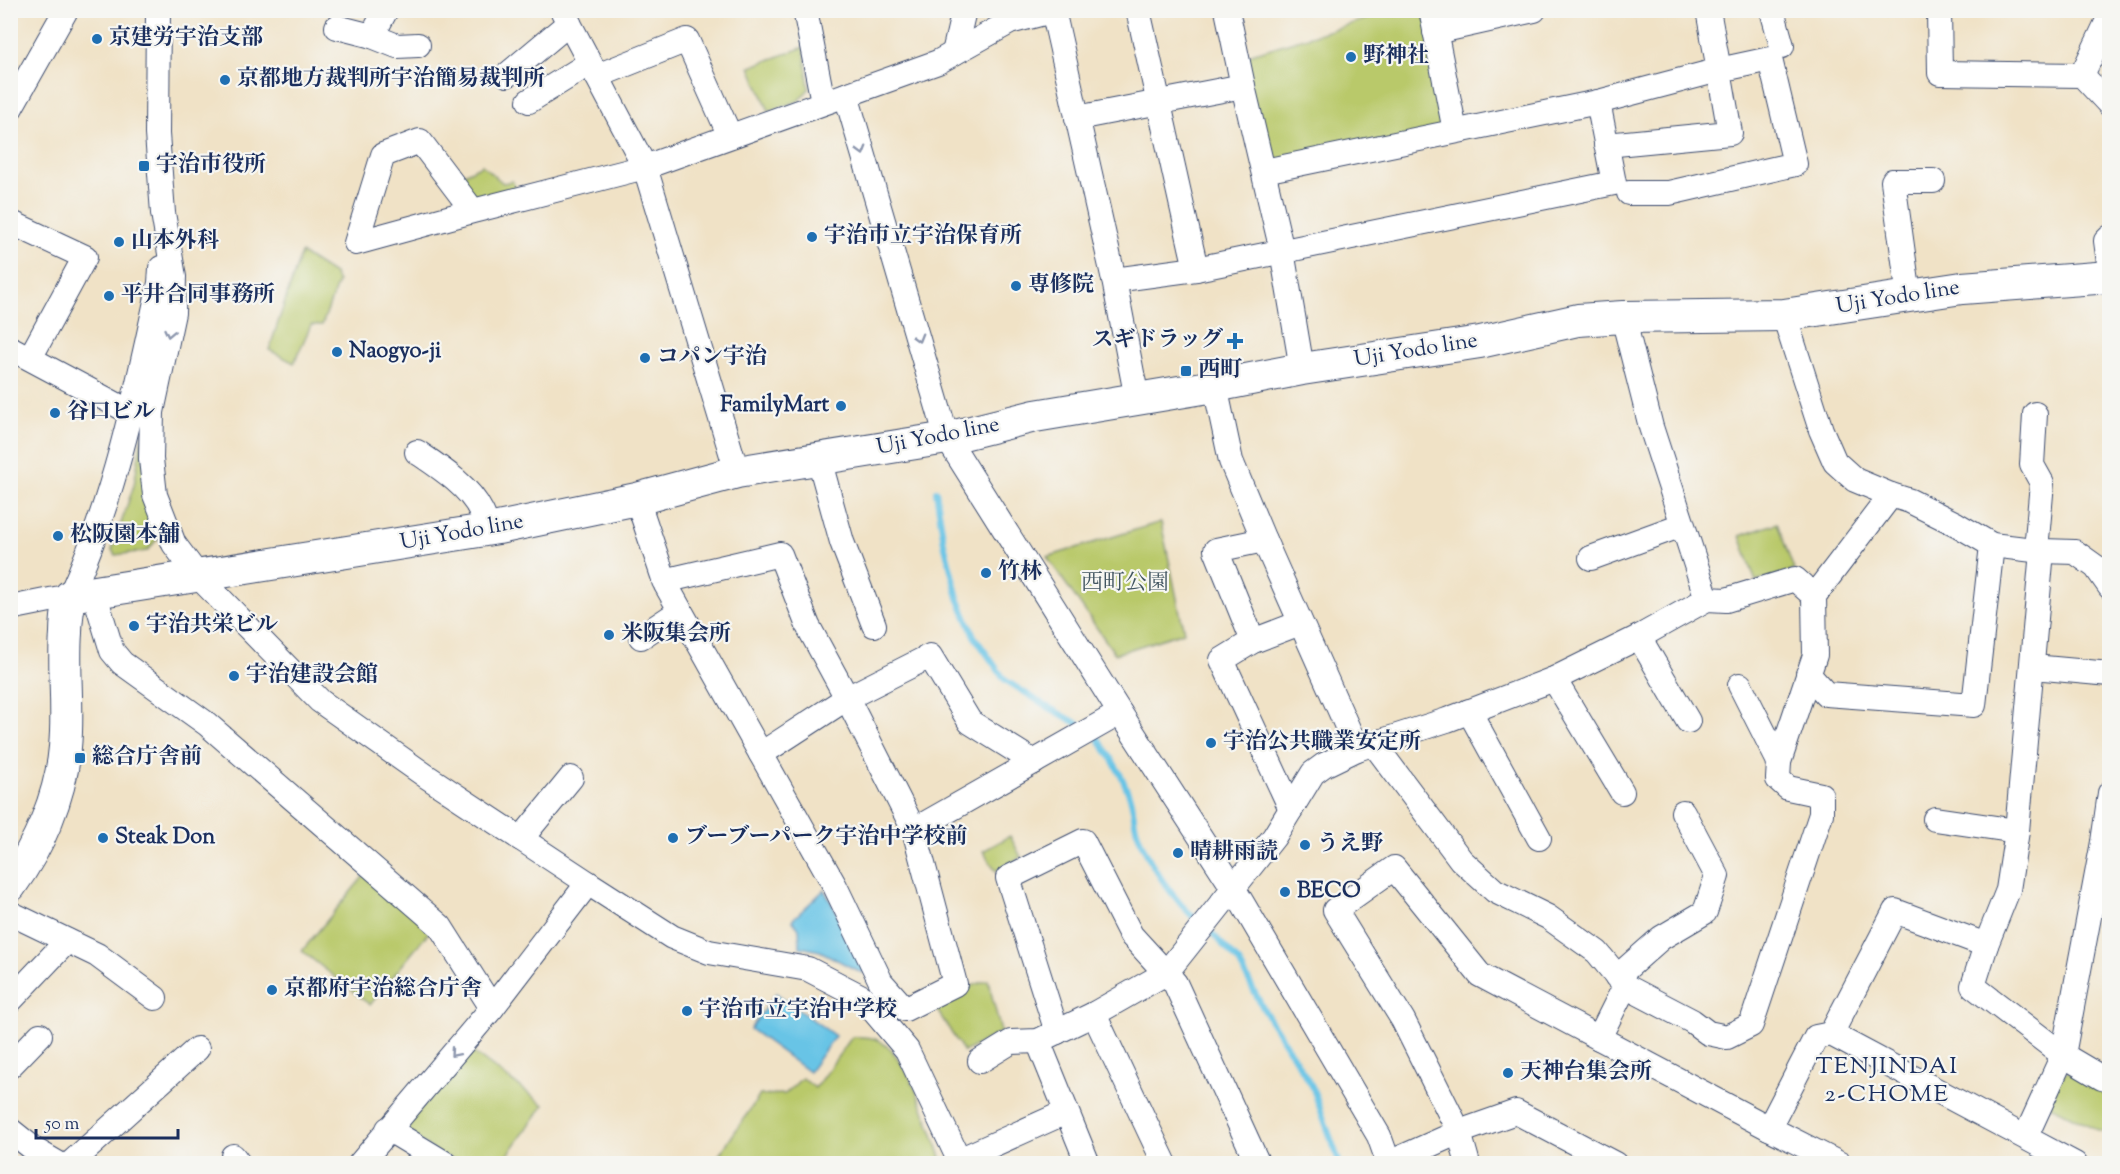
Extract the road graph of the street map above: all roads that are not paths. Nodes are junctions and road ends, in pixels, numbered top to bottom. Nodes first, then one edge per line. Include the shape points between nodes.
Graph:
1 (66, 10) edge
2 (158, 10) edge
3 (386, 10) edge
4 (805, 10) edge
5 (964, 10) edge
6 (1138, 10) edge
7 (1227, 10) edge
8 (1534, 10) edge
9 (1707, 10) edge
10 (1772, 10) edge
11 (1940, 10) edge
12 (1054, 11) edge
13 (2109, 16) edge
14 (566, 17) edge
15 (1433, 21) edge
16 (337, 27) dead end
17 (372, 36) junction
18 (418, 45) dead end
19 (1782, 46) dead end
20 (954, 53) junction
21 (593, 70) junction
22 (1719, 70) junction
23 (507, 75) dead end
24 (2082, 75) junction
25 (1243, 86) junction
26 (846, 95) junction
27 (529, 101) dead end
28 (823, 102) junction
29 (1599, 102) junction
30 (1158, 103) junction
31 (2109, 105) edge
32 (10, 109) edge
33 (1077, 118) junction
34 (1455, 131) junction
35 (730, 136) junction
36 (1606, 145) junction
37 (645, 167) junction
38 (1264, 171) junction
39 (1933, 181) dead end
40 (1629, 193) dead end
41 (473, 211) junction
42 (163, 213) junction
43 (10, 222) edge
44 (2109, 237) edge
45 (1282, 251) junction
46 (1196, 269) junction
47 (2109, 270) edge
48 (2109, 277) edge
49 (1114, 280) junction
50 (1909, 297) junction
51 (1784, 315) junction
52 (1623, 317) junction
53 (20, 355) edge
54 (1302, 369) junction
55 (1215, 386) junction
56 (1137, 399) junction
57 (132, 413) junction
58 (2035, 414) dead end
59 (947, 438) junction
60 (417, 452) dead end
61 (819, 459) junction
62 (737, 472) junction
63 (1891, 495) junction
64 (637, 499) junction
65 (1682, 525) junction
66 (488, 529) junction
67 (1264, 540) junction
68 (1992, 545) junction
69 (2039, 550) junction
70 (1591, 558) dead end
71 (198, 576) junction
72 (664, 581) junction
73 (2109, 587) edge
74 (82, 594) junction
75 (1814, 596) junction
76 (1707, 599) junction
77 (10, 608) edge
78 (680, 611) junction
79 (1300, 623) junction
80 (874, 625) dead end
81 (640, 637) dead end
82 (1639, 637) junction
83 (1252, 641) junction
84 (2032, 667) junction
85 (1808, 674) junction
86 (2109, 674) edge
87 (1554, 679) junction
88 (1740, 685) dead end
89 (848, 698) junction
90 (1469, 711) junction
91 (1120, 713) junction
92 (1688, 721) dead end
93 (1366, 747) junction
94 (761, 754) junction
95 (1034, 762) junction
96 (1779, 762) junction
97 (571, 778) dead end
98 (1622, 792) dead end
99 (2109, 793) edge
100 (1291, 809) junction
101 (1683, 812) dead end
102 (1935, 819) dead end
103 (914, 830) junction
104 (2018, 831) junction
105 (1539, 838) dead end
106 (521, 839) junction
107 (2106, 842) edge
108 (588, 884) junction
109 (10, 886) edge
110 (1234, 889) junction
111 (10, 914) edge
112 (67, 941) junction
113 (1986, 945) junction
114 (1166, 973) junction
115 (1621, 981) junction
116 (155, 998) dead end
117 (10, 1001) edge
118 (492, 1008) junction
119 (1094, 1014) junction
120 (1832, 1034) junction
121 (40, 1035) dead end
122 (1048, 1036) junction
123 (1599, 1038) junction
124 (197, 1049) dead end
125 (2063, 1055) junction
126 (980, 1061) dead end
127 (10, 1066) edge
128 (2109, 1080) edge
129 (1066, 1112) junction
130 (1769, 1128) junction
131 (388, 1129) junction
132 (10, 1130) edge
133 (1459, 1132) junction
134 (2026, 1136) junction
135 (1566, 1137) junction
136 (972, 1159) edge
137 (1389, 1163) edge
138 (59, 1164) edge
139 (70, 1164) edge
140 (360, 1164) edge
141 (446, 1164) edge
142 (1088, 1164) edge
143 (1165, 1164) edge
144 (1258, 1164) edge
145 (1468, 1164) edge
146 (1574, 1164) edge
147 (1615, 1164) edge
148 (1840, 1164) edge
149 (2075, 1164) edge

1 - 32 street
2 - 42 street via 157,134
3 - 17 street
4 - 28 street
5 - 20 street
6 - 30 street
7 - 25 street
8 - 15 street
9 - 22 street
10 - 19 street
11 - 24 street via 1940,73
12 - 20 street via 1011,22
12 - 33 street
13 - 24 street
14 - 21 street
14 - 23 street
15 - 34 street
16 - 17 street
17 - 18 street via 398,46
20 - 26 street
21 - 27 street
21 - 35 street via 687,40
21 - 37 street
22 - 29 street
22 - 36 street via 1730,133
22 - 40 street via 1770,59 1794,164 1669,193
24 - 31 street
25 - 30 street
25 - 38 street
26 - 28 street
26 -> 59 street
28 - 35 street
29 - 34 street
29 - 36 street
30 - 33 street
30 - 46 street
33 - 49 street
34 - 38 street
35 - 37 street
36 - 45 street via 1614,183
37 - 41 street
37 - 62 street
38 - 45 street
39 - 50 street via 1893,181
41 - 41 street via 388,235 356,243 383,155 420,141
42 - 57 street via 160,283
42 -> 71 street via 174,278 174,312 152,412 151,459 155,495 174,544
43 - 53 street via 85,258
44 - 47 street
45 - 46 street
45 - 54 street
46 - 49 street
48 - 50 main road, Uji Yodo line via 1985,286
49 - 56 street
50 - 51 main road, Uji Yodo line
51 - 52 main road, Uji Yodo line
51 - 63 street via 1834,462 1855,480
52 - 54 main road, Uji Yodo line via 1578,320 1480,342
52 - 65 street via 1651,427
53 - 57 street
54 - 55 main road, Uji Yodo line
55 - 56 main road, Uji Yodo line
55 - 67 street via 1232,461
56 - 59 main road, Uji Yodo line via 1035,416
57 - 74 street
58 - 69 street via 2032,465 2042,483
59 - 61 main road, Uji Yodo line
59 - 91 street
60 - 66 street via 467,492 481,509
61 - 62 main road, Uji Yodo line
61 - 80 street via 842,542
62 - 64 main road, Uji Yodo line
63 - 68 street via 1910,501
63 - 75 street
64 - 66 main road, Uji Yodo line
64 - 72 street
65 - 70 street
65 - 76 street
66 - 71 main road, Uji Yodo line
67 - 79 street
67 - 83 street via 1216,550
68 - 69 street
68 - 85 street via 1974,705 1826,694
69 - 73 street via 2075,552 2096,567
69 - 84 street
71 - 74 main road, Uji Yodo line
71 - 106 street via 320,700
72 - 78 street
72 - 89 street via 780,554 808,626
74 - 77 street
74 - 109 main road via 66,634 67,718 62,769 42,831
74 - 118 street via 122,663 207,724 440,926
75 - 76 street via 1795,579 1726,600
75 - 85 street via 1815,655
76 - 82 street
78 - 81 street
78 - 94 street
79 - 83 street
79 - 93 street
82 - 87 street
82 - 92 street
83 - 100 street via 1222,660
84 - 86 street
84 - 104 street
85 - 96 street
87 - 90 street
87 - 98 street
88 - 96 street
89 - 94 street
89 - 95 street via 930,656 970,722
89 - 103 street
90 - 93 street
90 - 105 street
91 - 95 street
91 - 110 street
93 - 100 street via 1313,773
93 - 115 street via 1461,860 1495,891 1548,917 1597,952
94 - 103 street via 835,886 881,982 906,1009 955,984
95 - 103 street
96 - 115 street via 1778,779 1788,788 1821,795 1821,814 1751,1024 1727,1037 1708,1033
97 - 106 street
99 - 107 street
100 - 110 street
101 - 115 street via 1717,876 1706,912 1661,938
102 - 104 street
104 - 113 street via 2008,890
106 - 108 street
107 - 125 street
108 - 118 street
108 - 136 street via 672,938 709,952 808,969 862,997 907,1050
110 - 114 street
110 - 137 street via 1379,1136
111 - 112 street
112 - 116 street via 97,955
112 - 117 street
113 - 120 street via 1895,911
113 - 125 street via 1973,986
114 - 119 street
114 - 122 street via 1131,935 1083,842 1008,878
114 - 144 street via 1175,983
115 - 123 street
118 -> 131 street
119 - 122 street
119 - 143 street
120 - 130 street via 1816,1037
120 - 134 street
121 - 127 street
122 - 126 street via 1011,1042
122 - 129 street
123 - 130 street
123 - 133 street via 1480,975 1394,868 1335,910 1403,1020
124 - 139 street
125 - 128 street
125 - 134 street
129 - 136 street
129 - 142 street
130 - 148 street
131 - 140 street
131 - 141 street
132 - 138 street
133 - 135 street via 1516,1112
133 - 137 street
133 - 145 street
134 - 149 street
135 - 146 street
135 - 147 street

